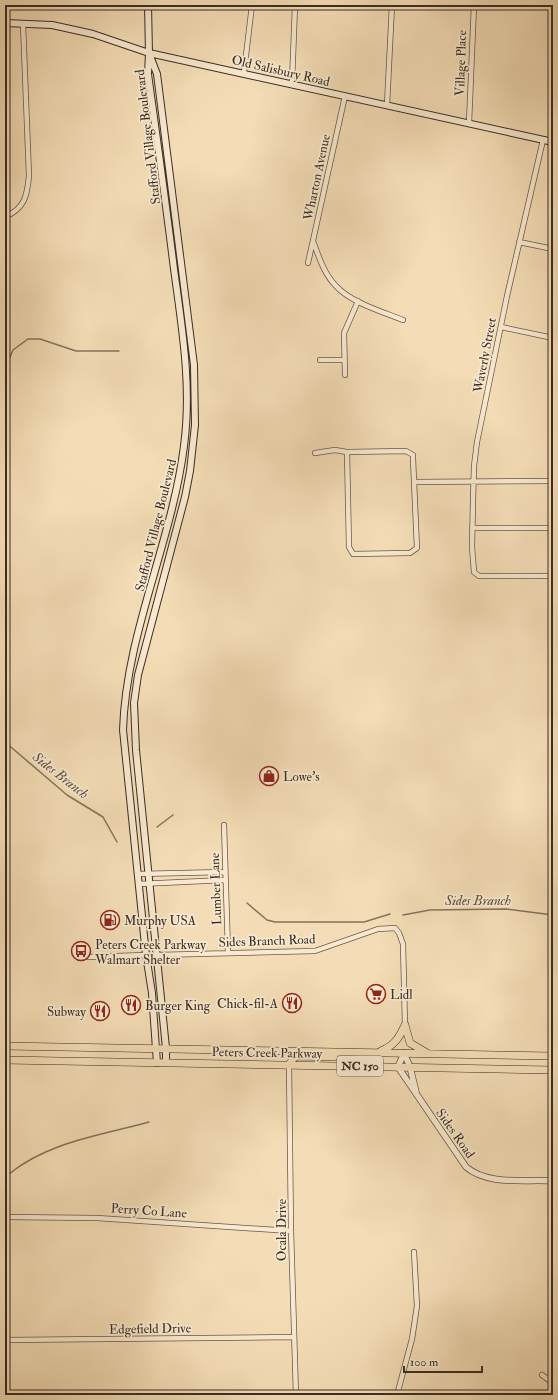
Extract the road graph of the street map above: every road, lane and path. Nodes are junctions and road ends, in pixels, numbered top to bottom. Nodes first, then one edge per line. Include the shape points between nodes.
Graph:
1 (148, 5) edge
2 (252, 5) edge
3 (295, 5) edge
4 (392, 5) edge
5 (474, 5) edge
6 (5, 23) edge
7 (24, 24) junction
8 (149, 52) junction
9 (244, 72) junction
10 (292, 84) junction
11 (345, 96) junction
12 (387, 105) junction
13 (469, 123) junction
14 (543, 140) junction
15 (553, 142) edge
16 (5, 217) edge
17 (314, 242) junction
18 (519, 242) junction
19 (553, 250) edge
20 (308, 263) dead end
21 (358, 301) junction
22 (402, 320) dead end
23 (501, 327) junction
24 (553, 338) edge
25 (320, 360) dead end
26 (344, 360) junction
27 (345, 375) dead end
28 (347, 452) junction
29 (316, 453) dead end
30 (473, 480) junction
31 (553, 481) edge
32 (414, 482) junction
33 (472, 528) junction
34 (553, 528) edge
35 (553, 576) edge
36 (224, 825) dead end
37 (187, 872) junction
38 (225, 872) junction
39 (149, 873) junction
40 (138, 874) junction
41 (225, 880) junction
42 (187, 881) junction
43 (139, 884) junction
44 (150, 884) junction
45 (228, 952) junction
46 (156, 954) junction
47 (146, 955) junction
48 (86, 957) dead end
49 (406, 1025) junction
50 (5, 1046) edge
51 (157, 1048) junction
52 (166, 1048) junction
53 (351, 1052) junction
54 (377, 1052) junction
55 (404, 1053) junction
56 (428, 1053) junction
57 (553, 1056) edge
58 (5, 1060) edge
59 (157, 1062) junction
60 (166, 1063) junction
61 (289, 1065) junction
62 (398, 1067) junction
63 (410, 1067) junction
64 (553, 1070) edge
65 (417, 1096) junction
66 (553, 1181) edge
67 (5, 1217) edge
68 (291, 1230) junction
69 (5, 1249) edge
70 (414, 1252) dead end
71 (294, 1337) junction
72 (6, 1340) junction
73 (6, 1355) dead end
74 (542, 1375) dead end
75 (553, 1382) edge
76 (296, 1395) edge
77 (398, 1395) edge

1 - 8 main road
2 - 9 street
3 - 10 street
4 - 12 street
5 - 13 street, Village Place
6 - 7 main road, Old Salisbury Road
7 - 8 main road, Old Salisbury Road via 52,25 90,33
7 - 16 street via 29,176 27,198 15,213
8 - 9 main road, Old Salisbury Road
8 - 39 main road, Stafford Village Boulevard via 157,74 192,339 196,396 190,471 138,675 134,703 136,750
8 - 40 main road, Stafford Village Boulevard via 148,74 187,365 187,393 185,444 178,487 130,667 124,704 124,730
9 - 10 main road, Old Salisbury Road
10 - 11 main road, Old Salisbury Road
11 - 12 main road, Old Salisbury Road
11 - 17 street, Wharton Avenue
12 - 13 main road, Old Salisbury Road
13 - 14 main road, Old Salisbury Road
14 - 15 main road, Old Salisbury Road
14 - 18 street, Waverly Street
17 - 20 street, Wharton Avenue
17 - 21 street via 334,284 346,295
18 - 19 street
18 - 23 street, Waverly Street
21 - 22 street
21 - 26 street via 344,333
23 - 24 street
23 - 30 street, Waverly Street via 477,442
25 - 26 street
26 - 27 street
28 - 29 street via 335,450
28 - 32 street via 410,452 413,455
28 - 32 street via 349,547 353,554 415,551 417,543
30 - 31 street
30 - 32 street
30 - 33 street, Waverly Street
33 - 34 street
33 - 35 street, Waverly Street via 474,572 479,576
36 - 38 street, Lumber Lane
37 - 38 street
37 - 39 street
37 - 42 street
38 - 41 street, Lumber Lane
39 - 40 street
39 - 44 main road, Stafford Village Boulevard
40 - 43 main road, Stafford Village Boulevard
41 - 42 street
41 - 45 street, Lumber Lane
42 - 44 street
43 - 44 street
43 - 47 main road, Stafford Village Boulevard
44 - 46 main road, Stafford Village Boulevard
45 - 46 street, Sides Branch Road
45 - 49 street, Sides Branch Road via 315,951 378,929 395,928 403,944
46 - 52 main road, Stafford Village Boulevard
47 - 48 street
47 - 51 main road, Stafford Village Boulevard
49 - 54 main road via 392,1046
49 - 56 main road via 410,1043
50 - 51 main road, Peters Creek Parkway / NC 150
51 - 52 main road, Peters Creek Parkway / NC 150
51 - 59 main road, Stafford Village Boulevard
52 - 53 main road, Peters Creek Parkway / NC 150
52 - 60 main road, Stafford Village Boulevard
53 - 54 main road, Peters Creek Parkway / NC 150
53 - 61 main road via 334,1057 297,1056
54 - 55 main road, Peters Creek Parkway / NC 150
55 - 56 main road, Peters Creek Parkway / NC 150
55 - 62 street
55 - 63 street, Sides Road
56 - 57 main road, Peters Creek Parkway / NC 150
58 - 59 main road, Peters Creek Parkway / NC 150
59 - 60 main road, Peters Creek Parkway / NC 150
60 - 61 main road, Peters Creek Parkway / NC 150
61 - 62 main road, Peters Creek Parkway / NC 150
61 - 68 street, Ocala Drive
62 - 63 main road, Peters Creek Parkway / NC 150
62 - 65 street, Sides Road
63 - 64 main road, Peters Creek Parkway / NC 150
63 - 65 street, Sides Road
65 - 66 street, Sides Road via 459,1159 474,1173 497,1179
67 - 68 street, Perry Co Lane via 97,1218
68 - 71 street, Ocala Drive
69 - 72 street
70 - 77 street via 417,1306
71 - 72 street, Edgefield Drive
71 - 76 street, Ocala Drive
72 - 73 street
74 - 75 street

